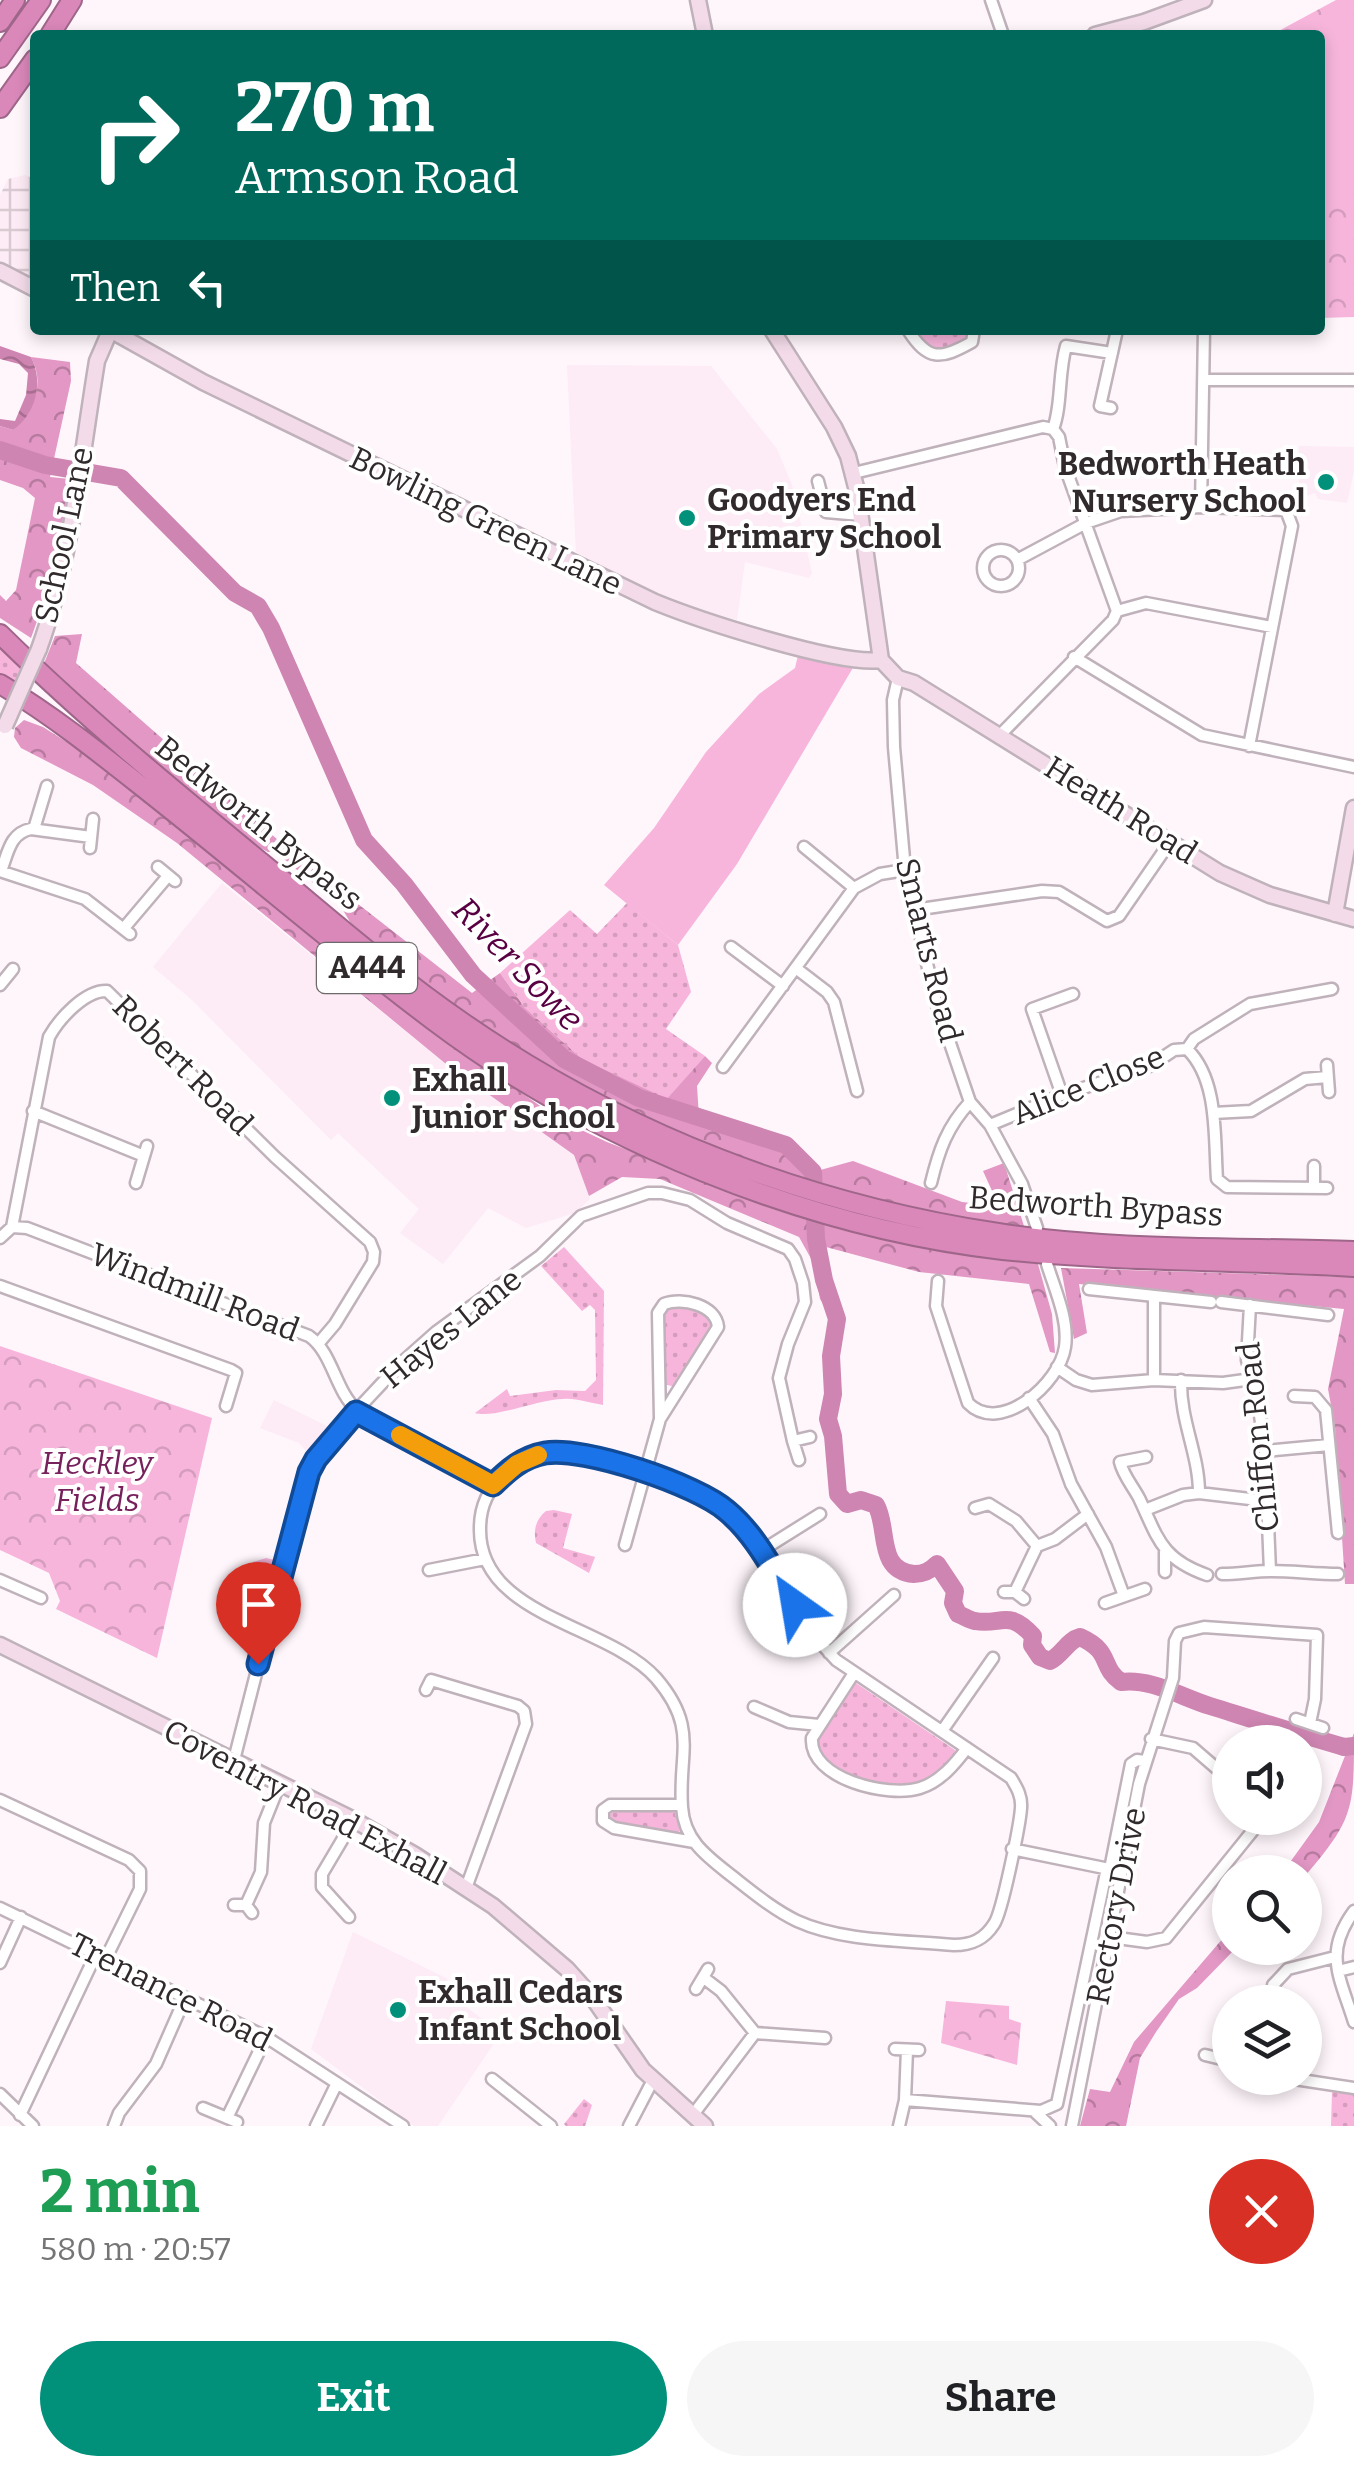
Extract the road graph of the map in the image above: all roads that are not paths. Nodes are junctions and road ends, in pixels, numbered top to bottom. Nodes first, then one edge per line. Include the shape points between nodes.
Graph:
1 (15, 0) edge
2 (41, 0) edge
3 (72, 0) edge
4 (698, 0) edge
5 (991, 0) edge
6 (1204, 0) edge
7 (0, 22) edge
8 (1146, 29) edge
9 (53, 30) edge
10 (704, 30) edge
11 (1001, 30) edge
12 (0, 58) edge
13 (30, 66) edge
14 (0, 108) edge
15 (0, 271) edge
16 (30, 286) edge
17 (108, 335) edge
18 (119, 335) edge
19 (775, 335) edge
20 (911, 335) edge
21 (973, 335) edge
22 (1115, 335) edge
23 (1204, 335) edge
24 (1112, 354) junction
25 (1204, 380) junction
26 (1354, 380) edge
27 (1111, 408) dead end
28 (1053, 429) junction
29 (854, 473) junction
30 (818, 481) dead end
31 (1202, 507) junction
32 (860, 515) junction
33 (1086, 523) junction
34 (1017, 560) dead end
35 (1117, 611) junction
36 (1272, 628) junction
37 (0, 634) edge
38 (1074, 657) junction
39 (881, 660) junction
40 (898, 678) junction
41 (0, 684) edge
42 (2, 730) edge
43 (1000, 735) junction
44 (1250, 746) junction
45 (1354, 767) edge
46 (47, 786) dead end
47 (1354, 808) edge
48 (94, 819) dead end
49 (34, 829) junction
50 (1170, 842) junction
51 (803, 846) dead end
52 (158, 867) dead end
53 (905, 870) junction
54 (1, 871) edge
55 (854, 888) junction
56 (914, 910) junction
57 (1335, 914) junction
58 (1354, 919) edge
59 (730, 946) dead end
60 (797, 968) junction
61 (13, 969) dead end
62 (0, 984) edge
63 (783, 986) junction
64 (1332, 988) dead end
65 (1073, 994) dead end
66 (1187, 1049) junction
67 (722, 1067) dead end
68 (857, 1091) dead end
69 (1329, 1092) dead end
70 (1062, 1095) junction
71 (970, 1102) junction
72 (33, 1111) junction
73 (1213, 1113) junction
74 (990, 1125) junction
75 (1314, 1166) dead end
76 (931, 1182) dead end
77 (136, 1183) dead end
78 (765, 1185) junction
79 (1314, 1188) junction
80 (1326, 1188) dead end
81 (12, 1227) junction
82 (1037, 1228) dead end
83 (0, 1238) edge
84 (1352, 1259) edge
85 (1048, 1264) dead end
86 (938, 1280) dead end
87 (0, 1286) edge
88 (1089, 1289) dead end
89 (1154, 1297) junction
90 (1250, 1304) junction
91 (1328, 1315) dead end
92 (318, 1344) junction
93 (1058, 1367) junction
94 (1252, 1379) junction
95 (1154, 1380) junction
96 (1182, 1380) junction
97 (1294, 1396) dead end
98 (1029, 1398) junction
99 (226, 1406) dead end
100 (356, 1411) junction
101 (660, 1419) junction
102 (810, 1437) dead end
103 (793, 1441) junction
104 (1328, 1445) junction
105 (1264, 1452) junction
106 (1146, 1456) dead end
107 (799, 1460) dead end
108 (644, 1473) junction
109 (493, 1485) junction
110 (986, 1488) dead end
111 (1199, 1494) junction
112 (1267, 1501) junction
113 (988, 1504) junction
114 (975, 1508) dead end
115 (1144, 1510) junction
116 (820, 1514) dead end
117 (1088, 1514) junction
118 (1338, 1533) dead end
119 (624, 1545) dead end
120 (1037, 1546) junction
121 (761, 1551) junction
122 (1165, 1552) junction
123 (485, 1560) junction
124 (429, 1570) dead end
125 (1270, 1570) junction
126 (1165, 1572) dead end
127 (1222, 1574) dead end
128 (1338, 1574) dead end
129 (1206, 1575) dead end
130 (0, 1580) edge
131 (1145, 1588) dead end
132 (1014, 1594) dead end
133 (894, 1595) dead end
134 (1124, 1596) junction
135 (41, 1598) dead end
136 (1105, 1603) dead end
137 (0, 1645) edge
138 (829, 1653) junction
139 (993, 1658) dead end
140 (854, 1673) junction
141 (426, 1690) dead end
142 (754, 1706) dead end
143 (1296, 1719) dead end
144 (1310, 1723) junction
145 (819, 1725) junction
146 (1324, 1728) dead end
147 (942, 1731) junction
148 (1151, 1739) junction
149 (967, 1748) junction
150 (234, 1760) junction
151 (1145, 1761) junction
152 (1212, 1764) edge
153 (280, 1783) junction
154 (0, 1800) edge
155 (682, 1806) junction
156 (354, 1820) junction
157 (1249, 1835) edge
158 (694, 1842) junction
159 (1012, 1848) junction
160 (1108, 1869) junction
161 (1123, 1872) junction
162 (466, 1888) junction
163 (0, 1908) edge
164 (244, 1908) dead end
165 (1354, 1912) edge
166 (21, 1917) junction
167 (349, 1917) dead end
168 (1110, 1937) junction
169 (101, 1956) junction
170 (1334, 1957) junction
171 (0, 1963) edge
172 (1354, 1966) edge
173 (1338, 1971) junction
174 (1274, 1985) dead end
175 (696, 1989) dead end
176 (185, 1998) junction
177 (1354, 2022) edge
178 (755, 2033) junction
179 (266, 2037) junction
180 (825, 2038) dead end
181 (1070, 2048) junction
182 (907, 2050) dead end
183 (1089, 2051) junction
184 (1206, 2055) dead end
185 (1212, 2056) edge
186 (492, 2079) dead end
187 (653, 2080) junction
188 (337, 2083) junction
189 (1322, 2083) edge
190 (1354, 2088) edge
191 (0, 2094) edge
192 (904, 2100) junction
193 (203, 2108) dead end
194 (1033, 2110) junction
195 (20, 2115) junction
196 (692, 2116) junction
197 (33, 2126) edge
198 (114, 2126) edge
199 (316, 2126) edge
200 (403, 2126) edge
201 (551, 2126) edge
202 (629, 2126) edge
203 (705, 2126) edge
204 (899, 2126) edge
205 (1050, 2126) edge
206 (1072, 2126) edge

1 - 7 highway
2 - 12 highway
3 - 9 highway
4 - 10 street
5 - 11 street
6 - 8 street
13 - 14 highway
15 - 16 street
17 - 42 street, School Lane, bridge via 97,361 57,597
18 - 39 street, Bowling Green Lane via 220,391 655,602 806,648
19 - 29 street via 839,436
20 - 21 street via 932,355 967,346
22 - 24 street
23 - 25 street
24 - 27 street via 1100,406
24 - 28 street via 1066,346
25 - 26 street
25 - 31 street
28 - 29 street via 1043,426
28 - 33 street
29 - 32 street
30 - 32 street via 826,512
31 - 33 street via 1139,508
31 - 36 street via 1282,508 1291,516
32 - 39 street
33 - 34 street
33 - 35 street
35 - 36 street via 1146,603
35 - 38 street
36 - 44 street
37 - 78 highway, Bedworth Bypass / A444 via 125,752 461,1022 636,1124
38 - 43 street
38 - 44 street via 1192,731
39 - 40 street
40 - 43 street, Heath Road
40 - 53 street, Smarts Road via 894,748
41 - 78 highway, Bedworth Bypass / A444 via 77,735 502,1068 632,1140
43 - 50 street, Heath Road
44 - 45 street
46 - 49 street
47 - 57 street
48 - 49 street via 90,843
49 - 54 street via 14,837
50 - 56 street via 1119,916 1108,921 1058,892 1042,891
50 - 57 street, Heath Road via 1253,888
51 - 55 street
52 - 54 street via 172,878 127,931 85,899
53 - 55 street
53 - 56 street, Smarts Road
55 - 60 street
56 - 71 street, Smarts Road
57 - 58 street, Heath Road
59 - 63 street
60 - 63 street
60 - 68 street via 834,1002
61 - 62 street
63 - 67 street
64 - 66 street, Alice Close via 1250,1004
65 - 70 street via 1032,1010
66 - 70 street, Alice Close
66 - 73 street, Alice Close
69 - 73 street via 1327,1071 1251,1111
70 - 74 street, Alice Close
71 - 74 street, Smarts Road
71 - 76 street via 947,1118
72 - 77 street via 145,1151
72 - 81 street, Robert Road
72 - 92 street, Robert Road via 54,1028 92,992 114,995 372,1245 373,1262
73 - 79 street, Alice Close via 1216,1179 1223,1186
74 - 82 street, Smarts Road
75 - 79 street
78 - 84 highway, Bedworth Bypass / A444 via 998,1249 1133,1260
79 - 80 street
81 - 83 street
81 - 92 street, Windmill Road via 129,1265
85 - 93 street via 1064,1318
86 - 98 street via 936,1306 968,1403 995,1415
87 - 99 street via 231,1370 237,1377
88 - 89 street
89 - 90 street
89 - 95 street
90 - 91 street
90 - 94 street, Chiffon Road via 1246,1344
92 - 100 street, Windmill Road
93 - 95 street via 1092,1385
93 - 98 street
94 - 96 street
94 - 105 street, Chiffon Road
95 - 96 street
96 - 111 street
97 - 104 street via 1324,1404
98 - 117 street via 1053,1434
100 - 103 street, Hayes Lane via 414,1352 540,1256 581,1216 648,1193 678,1195 788,1249 798,1265 805,1302 780,1369
100 - 109 street
100 - 150 street, Hayes Lane via 316,1459 304,1486
101 - 101 street via 718,1327 712,1312 678,1300 664,1304 657,1316
101 - 108 street
102 - 103 street
103 - 107 street, Hayes Lane
104 - 105 street
104 - 118 street
105 - 112 street, Chiffon Road
106 - 115 street via 1120,1462
108 - 109 street via 554,1452 517,1464
108 - 119 street
108 - 121 street via 716,1502
109 - 123 street via 480,1520
110 - 113 street
111 - 112 street
111 - 115 street
112 - 125 street, Chiffon Road
113 - 114 street
113 - 120 street via 1016,1521
115 - 122 street
116 - 121 street
117 - 120 street
117 - 134 street
120 - 132 street
121 - 138 street
122 - 126 street
122 - 129 street
123 - 124 street
123 - 155 street via 512,1594 630,1657 658,1680 674,1703 684,1737
125 - 127 street, Chiffon Road
125 - 128 street, Chiffon Road
130 - 135 street
131 - 134 street
133 - 138 street
134 - 136 street
137 - 150 street, Coventry Road Exhall
138 - 140 street
139 - 147 street
140 - 145 street
140 - 147 street
141 - 162 street via 430,1680 518,1706 526,1715
142 - 145 street via 789,1722
143 - 144 street
144 - 146 street
144 - 148 street, Rectory Drive via 1319,1643 1314,1633 1186,1629 1176,1637 1172,1678
145 - 149 street via 811,1744 817,1760 875,1788 925,1786
147 - 149 street
148 - 151 street, Rectory Drive
148 - 152 street via 1193,1748
149 - 159 street via 1019,1790
150 - 153 street, Coventry Road Exhall
151 - 160 street, Rectory Drive via 1131,1764
151 - 161 street, Rectory Drive
153 - 156 street, Coventry Road Exhall
153 - 164 street via 264,1822 261,1872
154 - 169 street via 140,1871 140,1889
155 - 158 street
155 - 158 street via 610,1804 602,1821
156 - 162 street, Coventry Road Exhall
156 - 167 street via 322,1874 322,1887
157 - 168 street via 1166,1938
158 - 159 street via 802,1923 836,1933 962,1945 985,1936 998,1916
159 - 160 street
160 - 161 street
160 - 181 street, Rectory Drive
161 - 168 street, Rectory Drive
162 - 187 street, Coventry Road Exhall via 567,1968
163 - 166 street, Trenance Road
165 - 170 street
166 - 169 street, Trenance Road
166 - 171 street
168 - 183 street, Rectory Drive
169 - 176 street, Trenance Road
169 - 195 street
170 - 173 street
170 - 174 street via 1288,1969
172 - 173 street
173 - 177 street
175 - 178 street via 706,1974
176 - 179 street, Trenance Road
176 - 198 street via 156,2064
178 - 180 street
178 - 196 street
179 - 188 street, Trenance Road
179 - 193 street via 232,2120
181 - 183 street, Rectory Drive
181 - 194 street, Rectory Drive via 1060,2100 1048,2110
182 - 192 street
183 - 206 street, Rectory Drive
184 - 185 street
186 - 201 street via 512,2104
187 - 196 street, Coventry Road Exhall
187 - 202 street
188 - 199 street
188 - 200 street, Trenance Road
189 - 190 street
191 - 195 street
192 - 194 street
192 - 204 street
194 - 205 street
195 - 197 street
196 - 203 street, Coventry Road Exhall

